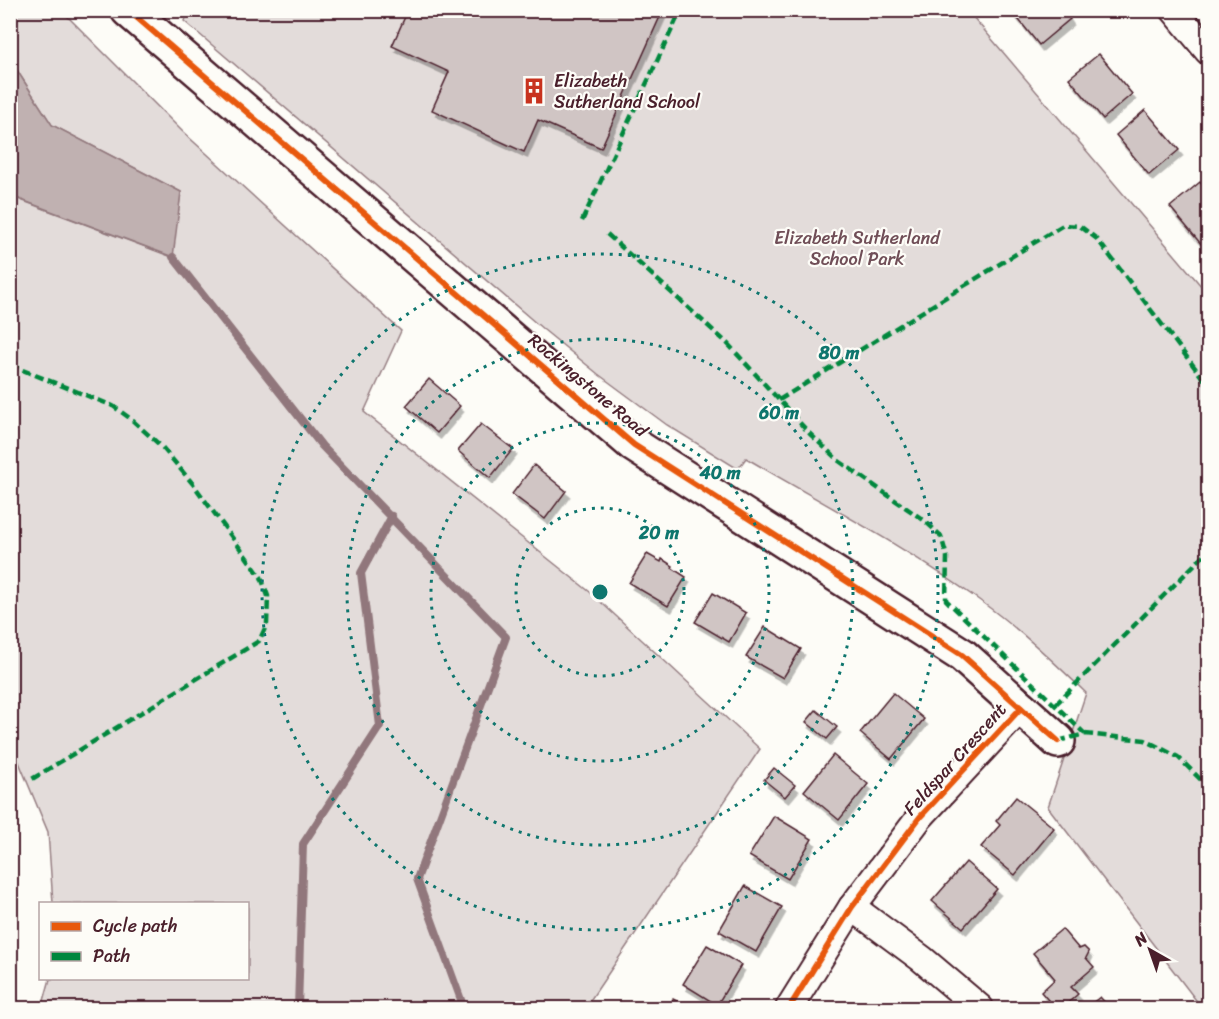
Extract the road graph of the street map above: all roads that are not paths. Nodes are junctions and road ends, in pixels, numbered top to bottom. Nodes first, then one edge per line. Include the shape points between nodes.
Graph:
1 (128, 10) edge
2 (1174, 10) edge
3 (1209, 51) edge
4 (1021, 708) junction
5 (1058, 741) dead end
6 (852, 907) junction
7 (789, 1008) edge
8 (980, 1008) edge

1 - 4 street, Rockingstone Road via 634,445 962,655
2 - 3 street
4 - 5 street, Rockingstone Road
4 - 6 street, Feldspar Crescent via 920,817
6 - 7 street, Feldspar Crescent
6 - 8 street

